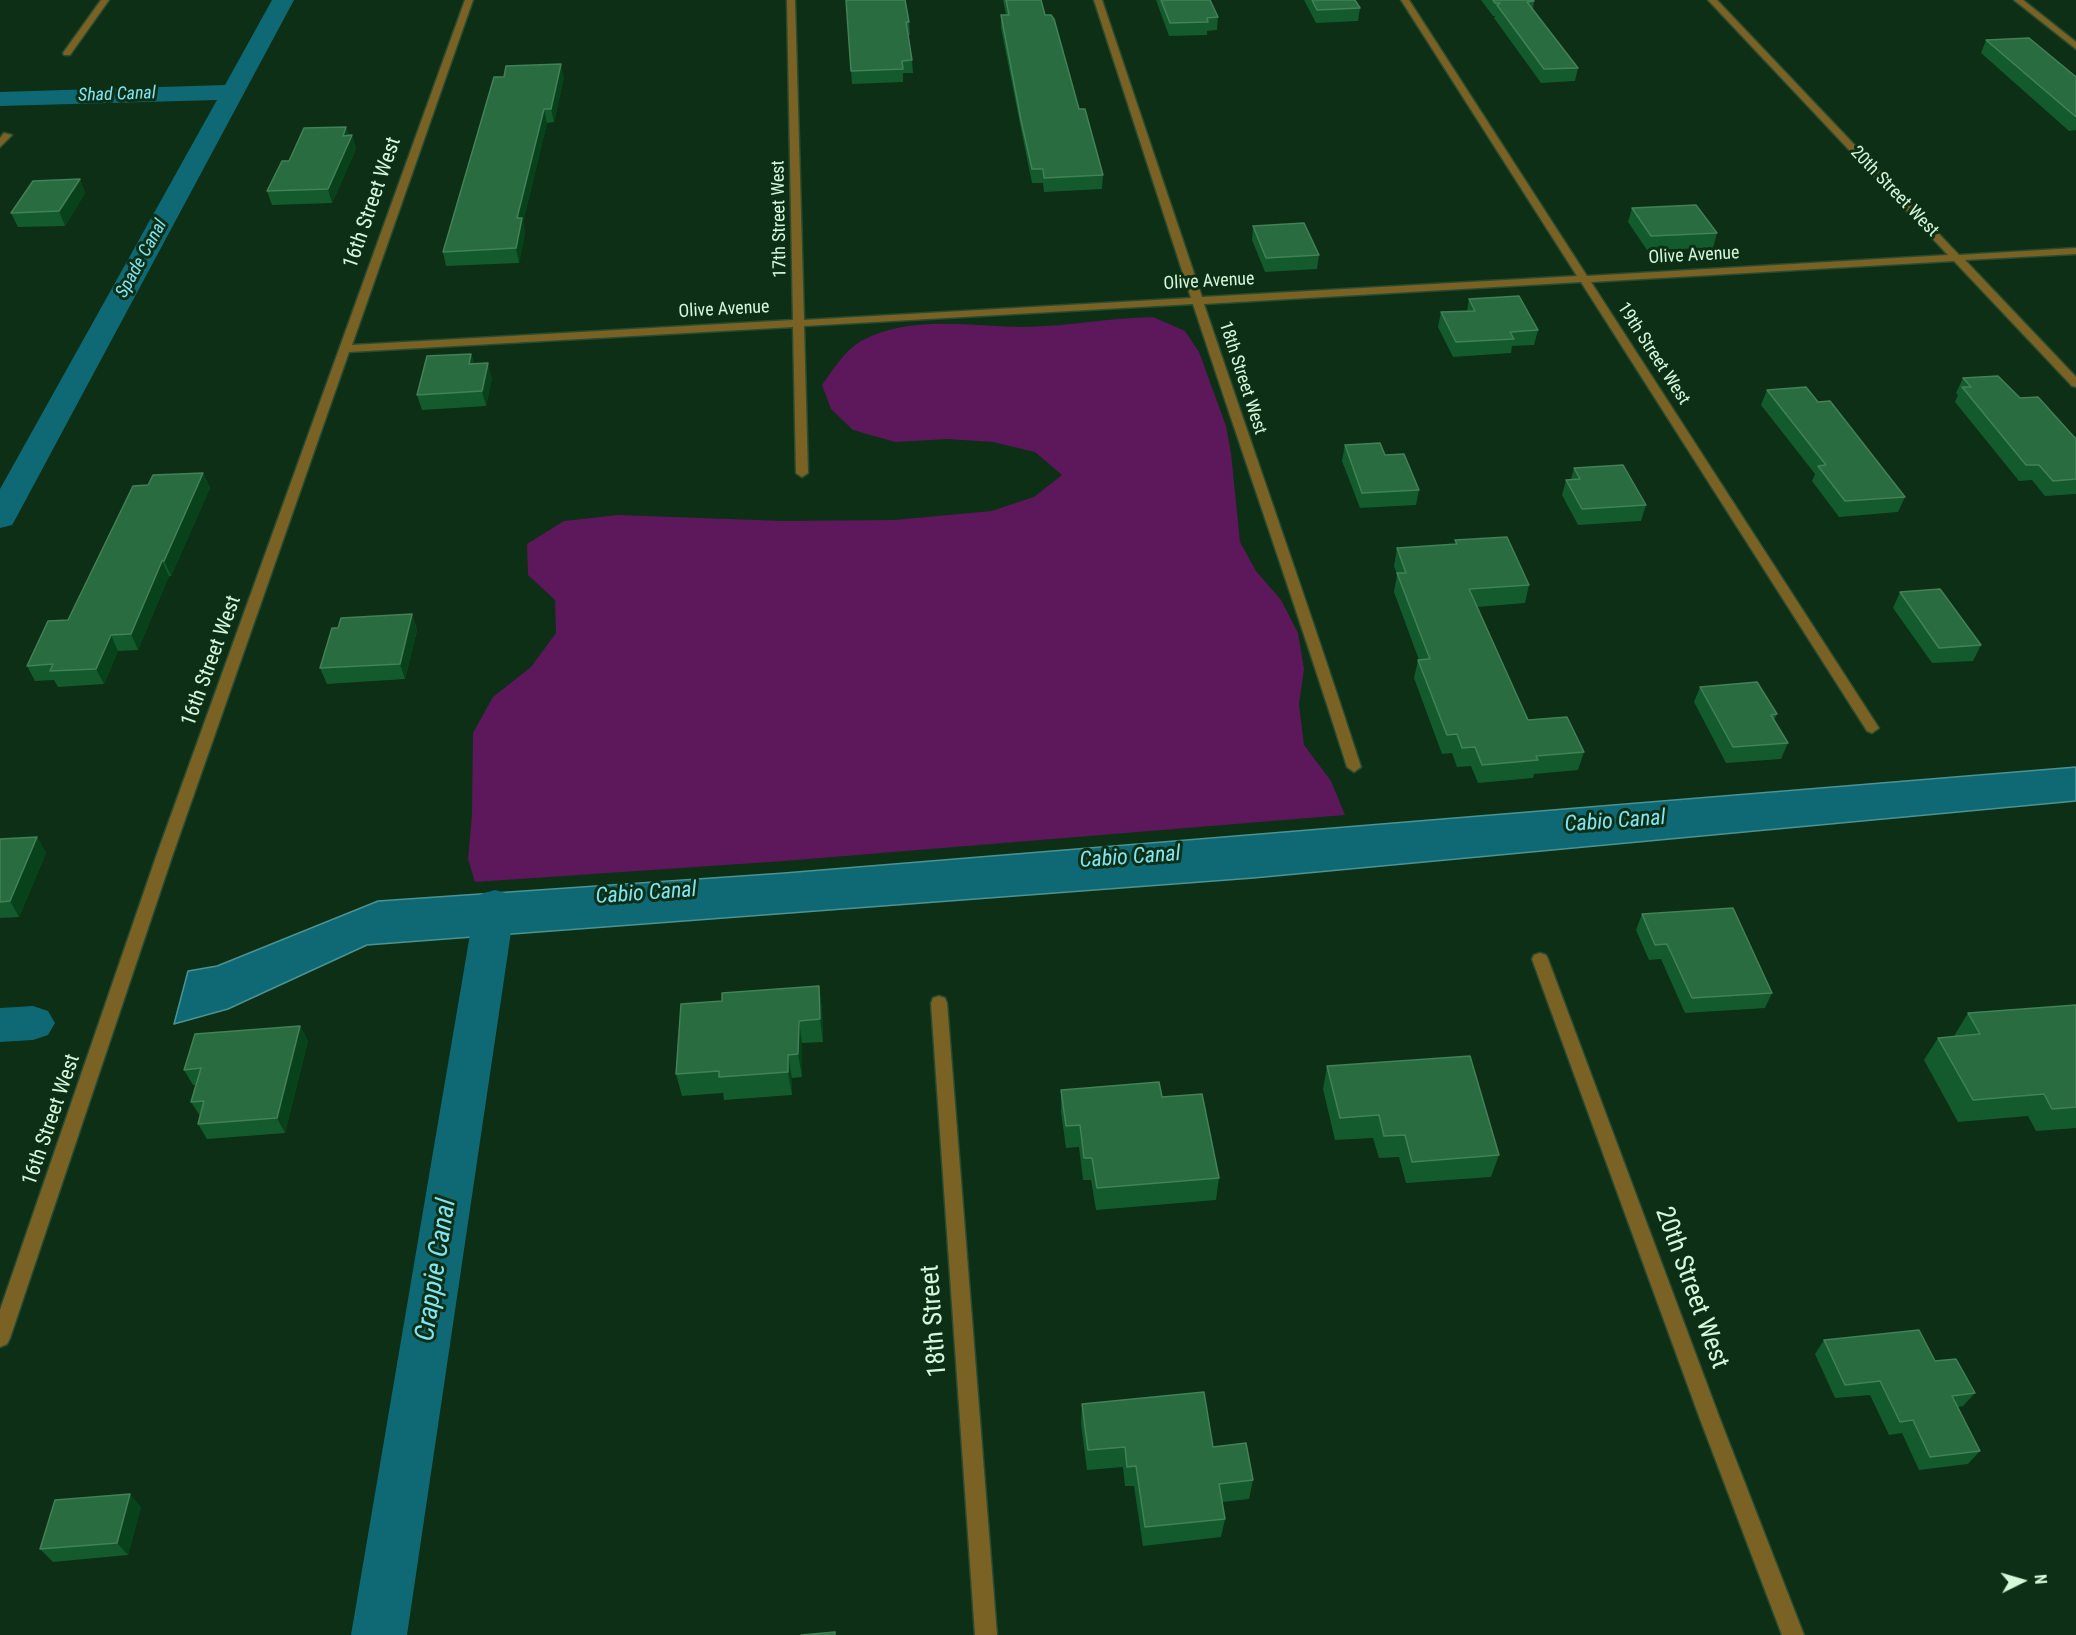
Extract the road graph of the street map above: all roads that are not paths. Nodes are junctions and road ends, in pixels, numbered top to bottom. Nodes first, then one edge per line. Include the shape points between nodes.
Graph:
1 (105, 0) edge
2 (469, 0) edge
3 (791, 0) edge
4 (1098, 0) edge
5 (1405, 0) edge
6 (1712, 0) edge
7 (2018, 0) edge
8 (2076, 46) edge
9 (67, 53) dead end
10 (7, 135) dead end
11 (0, 144) edge
12 (2076, 251) edge
13 (1956, 258) junction
14 (1584, 279) junction
15 (1197, 300) junction
16 (799, 322) junction
17 (344, 349) junction
18 (2076, 384) edge
19 (802, 473) dead end
20 (1872, 728) dead end
21 (1354, 767) dead end
22 (1540, 959) dead end
23 (939, 1003) dead end
24 (0, 1338) edge
25 (986, 1635) edge
26 (1793, 1635) edge

1 - 9 street
2 - 17 street, 16th Street West
3 - 16 street, 17th Street West
4 - 15 street, 18th Street West
5 - 14 street, 19th Street West
6 - 13 street, 20th Street West
7 - 8 street
10 - 11 street
12 - 13 street, Olive Avenue
13 - 14 street, Olive Avenue
13 - 18 street, 20th Street West
14 - 15 street, Olive Avenue
14 - 20 street, 19th Street West
15 - 16 street, Olive Avenue
15 - 21 street, 18th Street West
16 - 17 street, Olive Avenue
16 - 19 street, 17th Street West
17 - 24 street, 16th Street West via 165,854
22 - 26 street, 20th Street West
23 - 25 street, 18th Street

